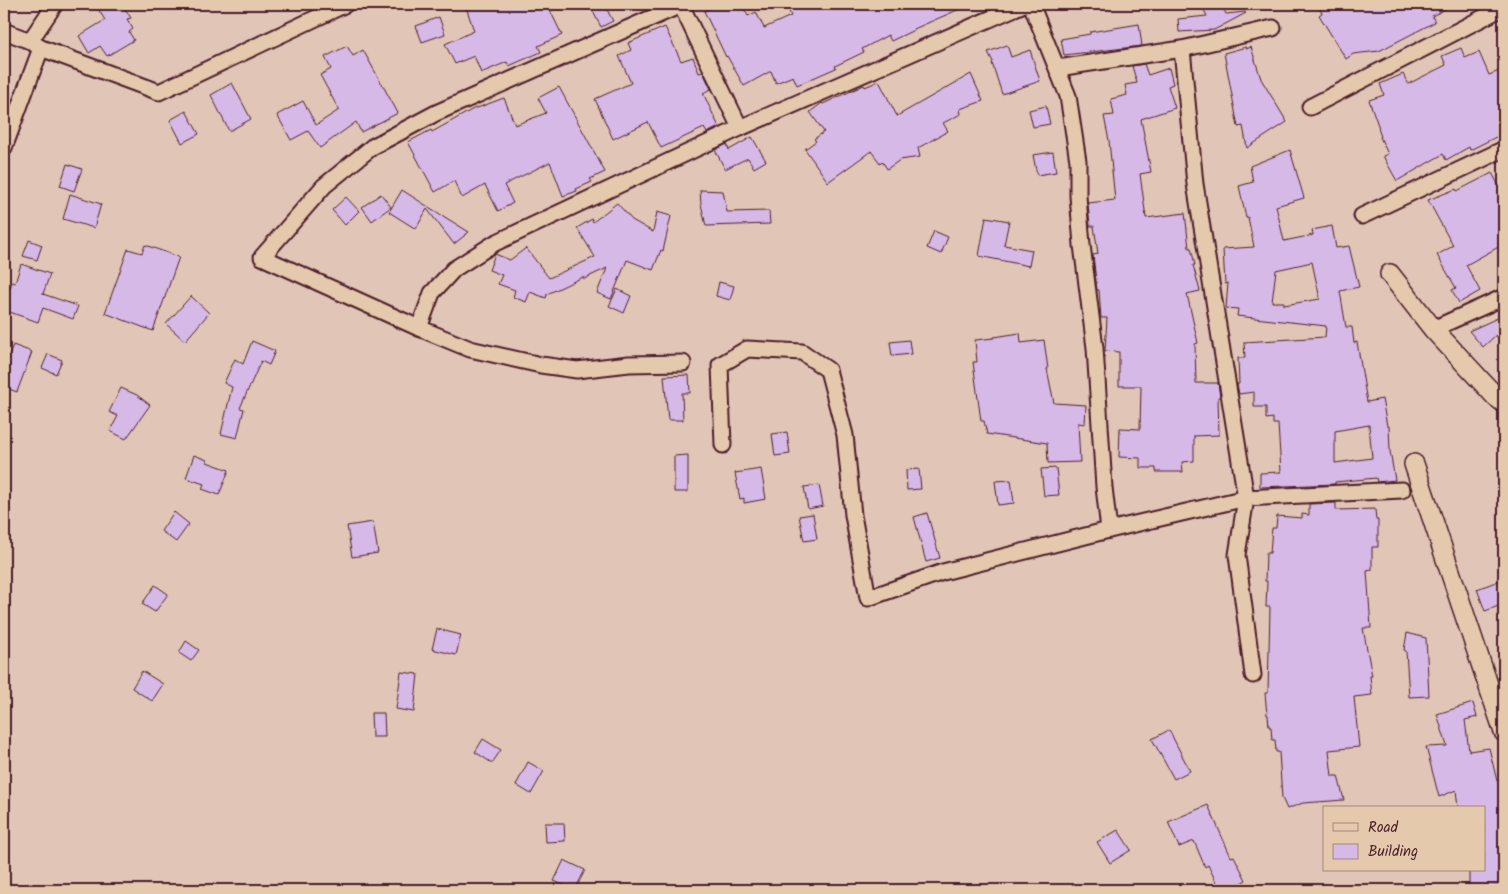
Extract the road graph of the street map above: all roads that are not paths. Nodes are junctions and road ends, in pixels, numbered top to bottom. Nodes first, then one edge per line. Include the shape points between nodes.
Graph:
1 (55, 4) edge
2 (346, 4) edge
3 (682, 4) edge
4 (1024, 4) edge
5 (1031, 4) edge
6 (1504, 6) edge
7 (1273, 28) dead end
8 (4, 31) edge
9 (35, 45) junction
10 (1182, 49) junction
11 (1058, 68) junction
12 (1310, 107) dead end
13 (740, 128) junction
14 (4, 148) edge
15 (1504, 149) edge
16 (1362, 216) dead end
17 (1390, 274) dead end
18 (1504, 297) edge
19 (419, 328) junction
20 (1433, 329) junction
21 (683, 363) dead end
22 (1504, 404) edge
23 (722, 445) dead end
24 (1414, 464) dead end
25 (1402, 490) dead end
26 (1246, 498) junction
27 (1109, 530) junction
28 (1253, 675) dead end
29 (1504, 732) edge

1 - 9 street
2 - 9 street via 159,92
3 - 13 street
3 - 19 street via 436,113 372,147 324,186 262,257
4 - 13 street
5 - 11 street
6 - 12 street
7 - 10 street
8 - 9 street
9 - 14 street
10 - 11 street
10 - 26 street via 1195,184
11 - 27 street via 1068,96 1078,161 1082,245 1095,348
13 - 19 street via 495,243 454,268 432,293
15 - 16 street
17 - 20 street
18 - 20 street
19 - 21 street via 470,348 568,369
20 - 22 street
23 - 27 street via 720,365 747,349 802,352 828,370 845,435 853,515 868,598 943,572
24 - 29 street
25 - 26 street
26 - 27 street
26 - 28 street via 1237,554

